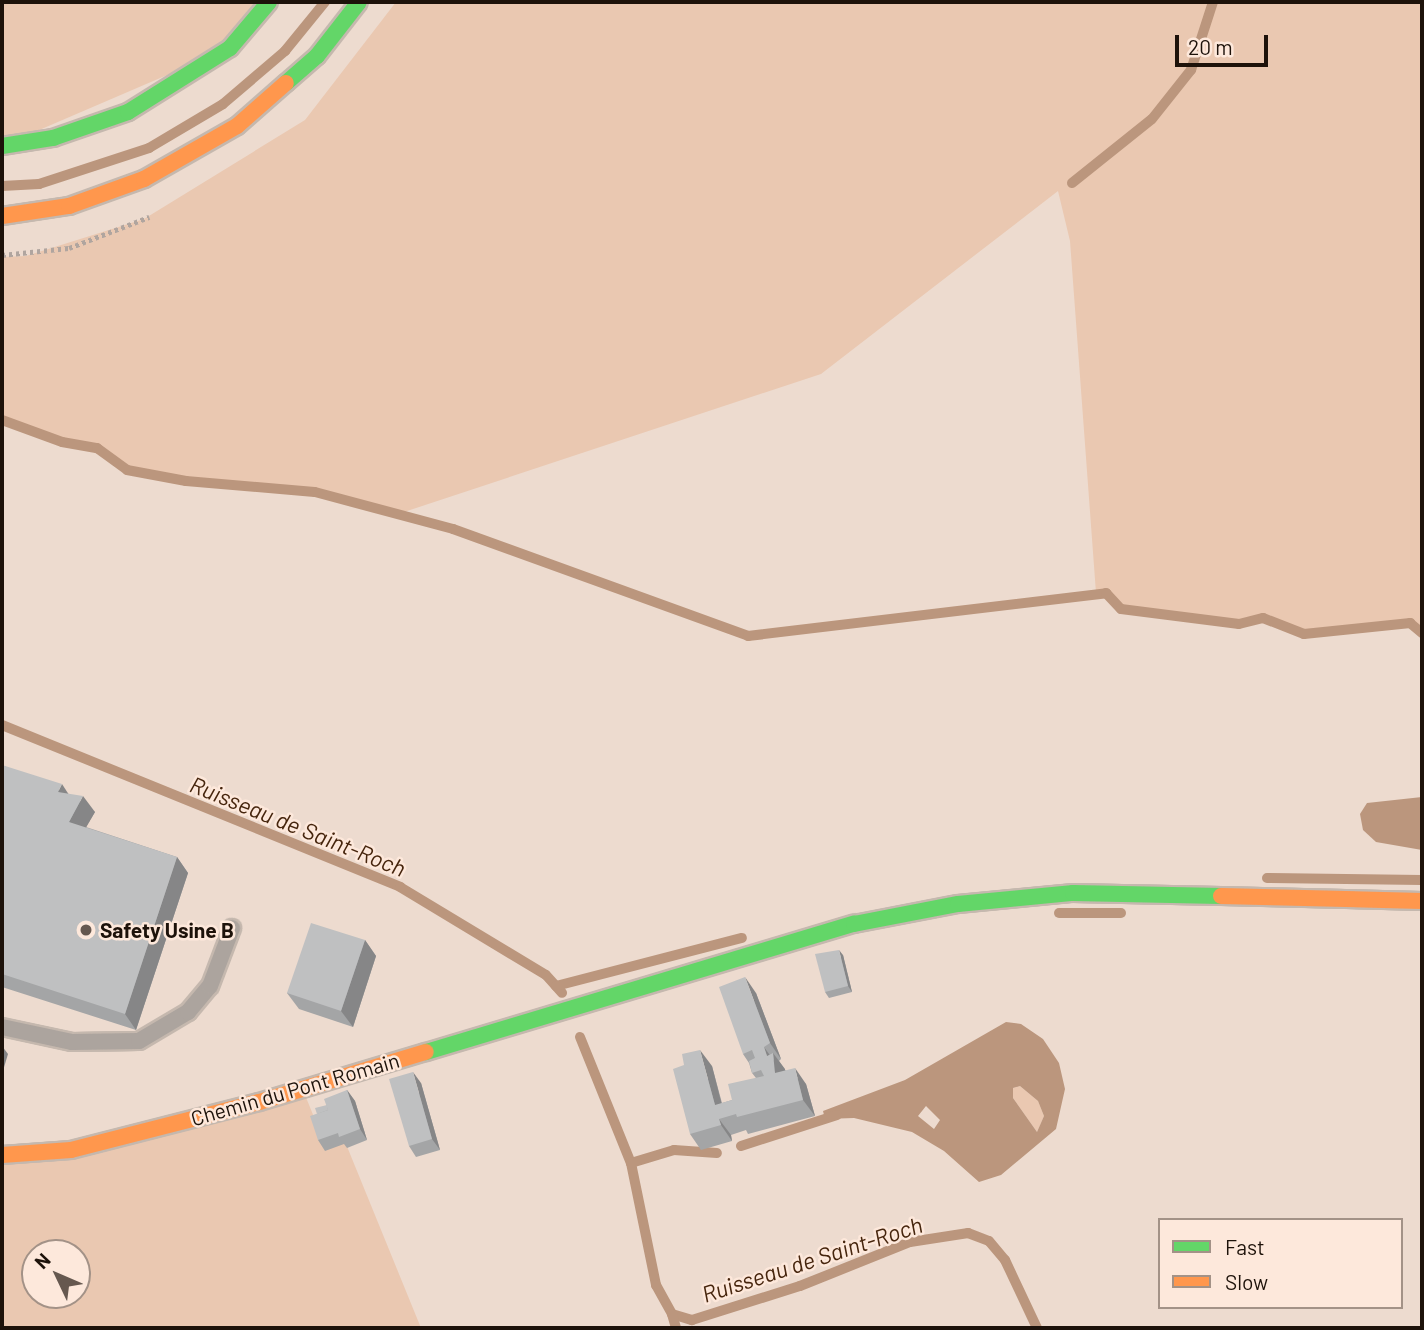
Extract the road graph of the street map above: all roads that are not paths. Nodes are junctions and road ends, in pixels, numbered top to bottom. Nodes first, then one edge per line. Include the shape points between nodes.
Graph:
1 (269, 2) edge
2 (359, 2) edge
3 (2, 146) edge
4 (2, 216) edge
5 (1422, 901) edge
6 (232, 929) dead end
7 (2, 1027) edge
8 (2, 1155) edge

1 - 3 street via 230,48 128,112 53,138
2 - 4 street via 317,56 237,126 144,179 69,206
5 - 8 street, Chemin du Pont Romain via 1073,893 958,904 854,924 259,1102 71,1150
6 - 7 lane via 210,986 188,1012 138,1041 72,1042

